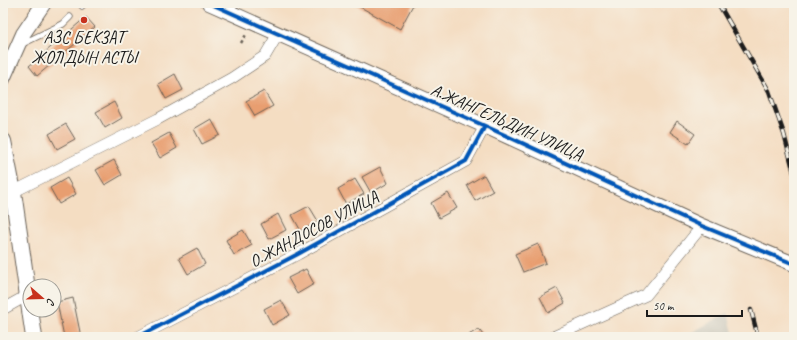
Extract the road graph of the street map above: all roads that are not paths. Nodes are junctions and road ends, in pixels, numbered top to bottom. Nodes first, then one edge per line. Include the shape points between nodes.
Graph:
1 (44, 3) edge
2 (209, 3) edge
3 (70, 17) dead end
4 (278, 34) junction
5 (18, 46) junction
6 (3, 79) edge
7 (485, 126) junction
8 (3, 140) edge
9 (13, 192) junction
10 (702, 226) junction
11 (794, 264) edge
12 (25, 278) edge
13 (22, 306) edge
14 (3, 309) edge
15 (31, 318) edge
16 (34, 337) edge
17 (138, 337) edge
18 (553, 337) edge

1 - 5 street
2 - 4 street, А.ЖАНГЕЛЬДИН УЛИЦА
3 - 5 lane via 63,24
4 - 7 street, А.ЖАНГЕЛЬДИН УЛИЦА
4 - 9 street via 265,56 232,78 158,119
5 - 6 street
7 - 10 street, А.ЖАНГЕЛЬДИН УЛИЦА
7 - 17 street, О.ЖАНДОСОВ УЛИЦА via 466,161 298,254
8 - 9 main road
9 - 12 main road
10 - 11 street, А.ЖАНГЕЛЬДИН УЛИЦА
10 - 18 street via 646,295
13 - 14 street
15 - 16 main road

